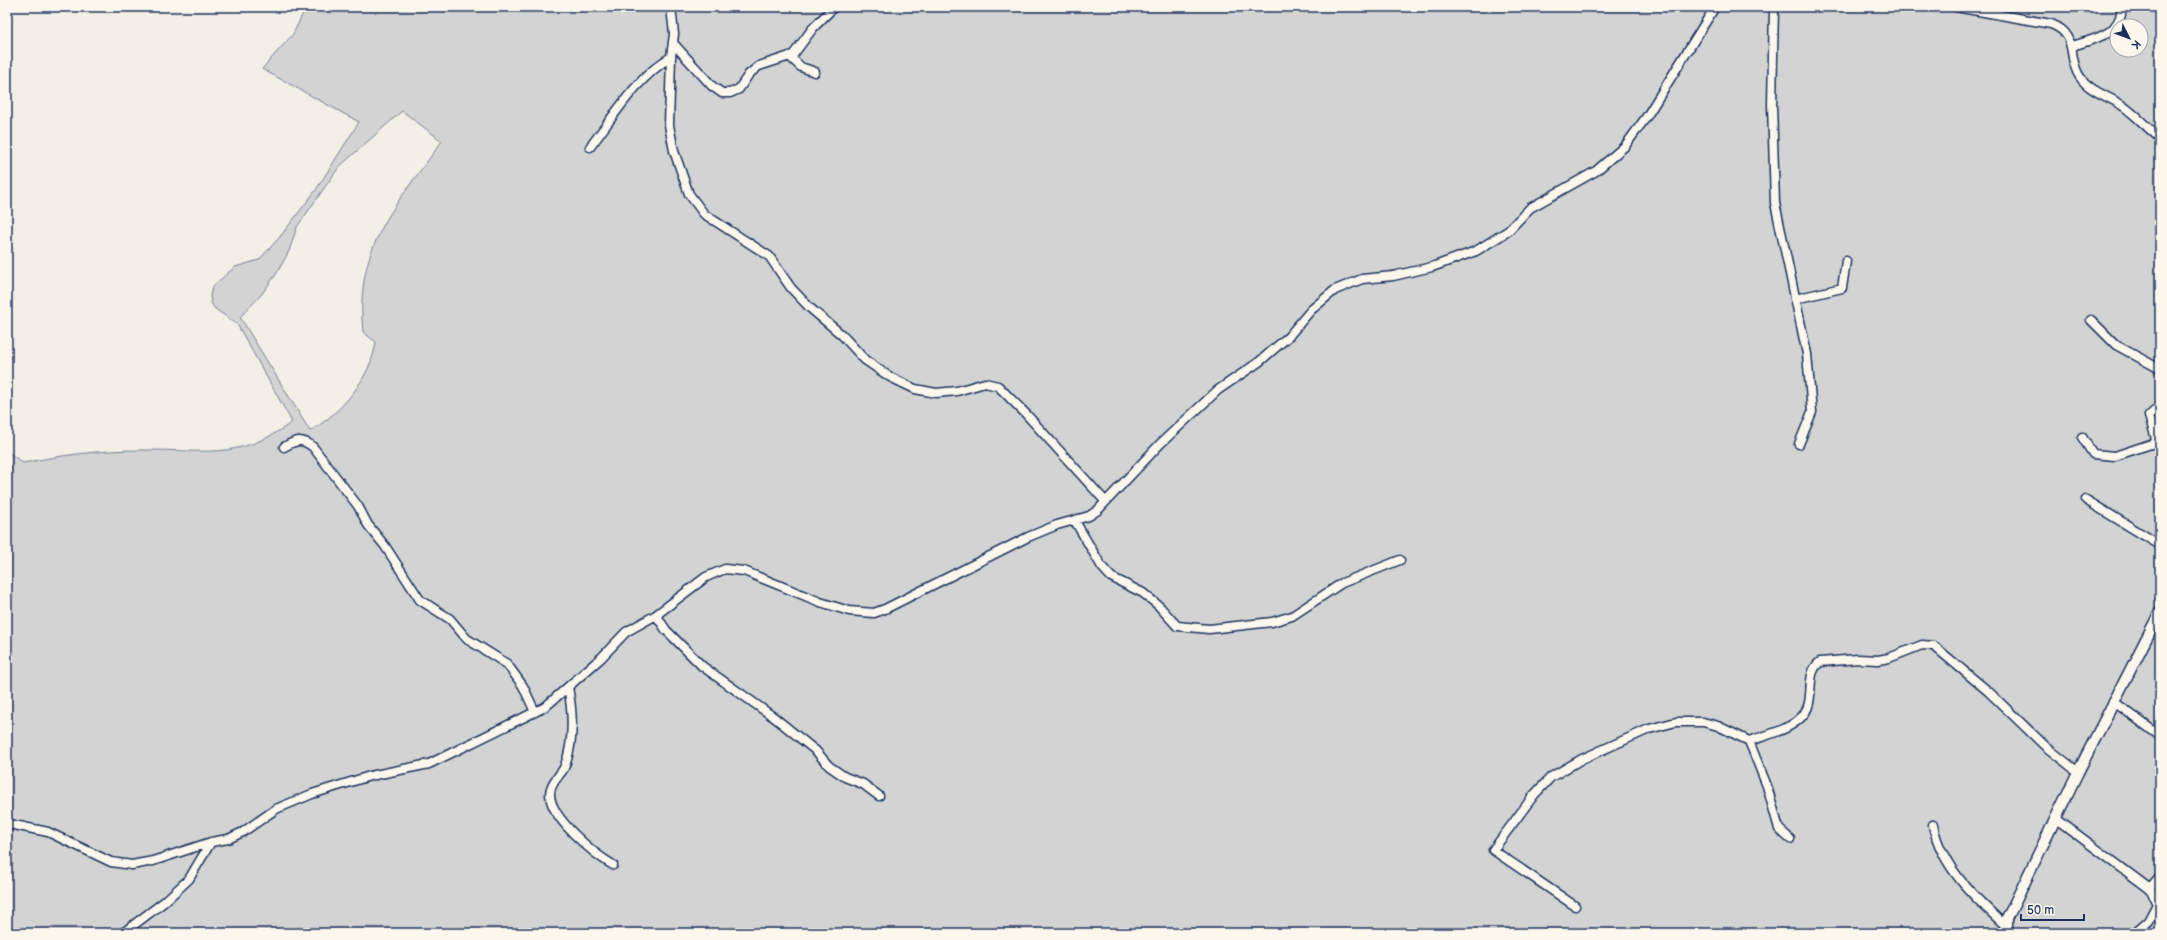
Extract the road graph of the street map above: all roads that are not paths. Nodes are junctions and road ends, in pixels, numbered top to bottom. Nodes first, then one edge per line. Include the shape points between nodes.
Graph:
1 (670, 7) edge
2 (834, 7) edge
3 (1715, 7) edge
4 (1774, 7) edge
5 (1956, 7) edge
6 (2122, 7) edge
7 (673, 43) junction
8 (2072, 46) junction
9 (789, 56) junction
10 (671, 57) junction
11 (814, 72) dead end
12 (2160, 138) edge
13 (590, 147) dead end
14 (1846, 261) dead end
15 (1795, 299) junction
16 (2091, 320) dead end
17 (2160, 369) edge
18 (2160, 406) edge
19 (2082, 437) dead end
20 (2159, 443) edge
21 (1799, 444) dead end
22 (284, 447) dead end
23 (2086, 500) dead end
24 (1105, 501) junction
25 (1075, 521) junction
26 (2160, 545) edge
27 (1400, 560) dead end
28 (2160, 612) edge
29 (656, 615) junction
30 (568, 687) junction
31 (2114, 701) junction
32 (536, 712) junction
33 (2160, 736) edge
34 (1749, 741) junction
35 (2078, 772) junction
36 (879, 796) dead end
37 (2055, 818) junction
38 (9, 824) dead end
39 (1933, 825) dead end
40 (1790, 839) dead end
41 (211, 842) junction
42 (613, 865) dead end
43 (2160, 877) edge
44 (2150, 889) junction
45 (1575, 906) dead end
46 (2007, 930) edge
47 (123, 933) edge
48 (2134, 933) edge

1 - 7 street
2 - 9 street
3 - 24 street via 1647,116 1625,146 1596,171 1530,208 1508,231 1476,251 1432,268 1362,279 1334,290 1311,310 1288,337 1259,362 1218,390 1160,444
4 - 15 street via 1772,104 1775,202
5 - 8 street via 2051,24 2063,31
6 - 8 street via 2120,19 2107,34
7 - 9 street via 712,86 726,94 739,89 749,74 759,66
7 - 10 street
8 - 12 street via 2074,65 2085,83 2122,105
9 - 11 street
10 - 13 street via 655,66 642,80
10 - 24 street via 669,125 674,151 689,194 704,214 769,256 791,288 810,308 866,360 890,377 915,389 936,393 958,391 984,383 998,386
14 - 15 street via 1842,288
15 - 21 street via 1807,354 1812,412
16 - 17 street via 2116,345
18 - 20 street via 2149,416
19 - 20 street via 2093,454 2115,456
22 - 32 street via 298,440 313,447 358,506 368,525 420,600 450,619 467,639 507,664 523,686
23 - 26 street
24 - 25 street via 1093,513
25 - 27 street via 1102,568 1111,577 1143,593 1160,606 1177,626 1209,629 1272,622 1292,616 1342,583
25 - 29 street via 1057,525 1028,537 874,613 862,613 820,602 735,569 715,571
28 - 31 street
29 - 30 street via 626,632
29 - 36 street via 666,630 702,666 775,718 816,751 829,766 845,777 864,784
30 - 32 street
30 - 42 street via 572,729 563,770 551,785 551,802 566,825 598,856
31 - 33 street
31 - 35 street
32 - 41 street via 429,764 370,776 312,794 276,809 243,832 228,839
34 - 35 street via 1775,732 1800,719 1811,699 1812,674 1820,662 1889,658 1928,644 1939,649 1989,692 2045,746
34 - 40 street via 1767,786 1779,830
34 - 45 street via 1711,724 1694,721 1670,723 1649,729 1582,759 1545,782 1493,850
35 - 37 street
37 - 44 street
37 - 46 street via 2008,919
38 - 41 street via 48,832 111,862 132,865 153,861
39 - 46 street via 1943,857 1982,905
41 - 47 street via 189,879
43 - 44 street
44 - 48 street via 2157,904 2148,921

